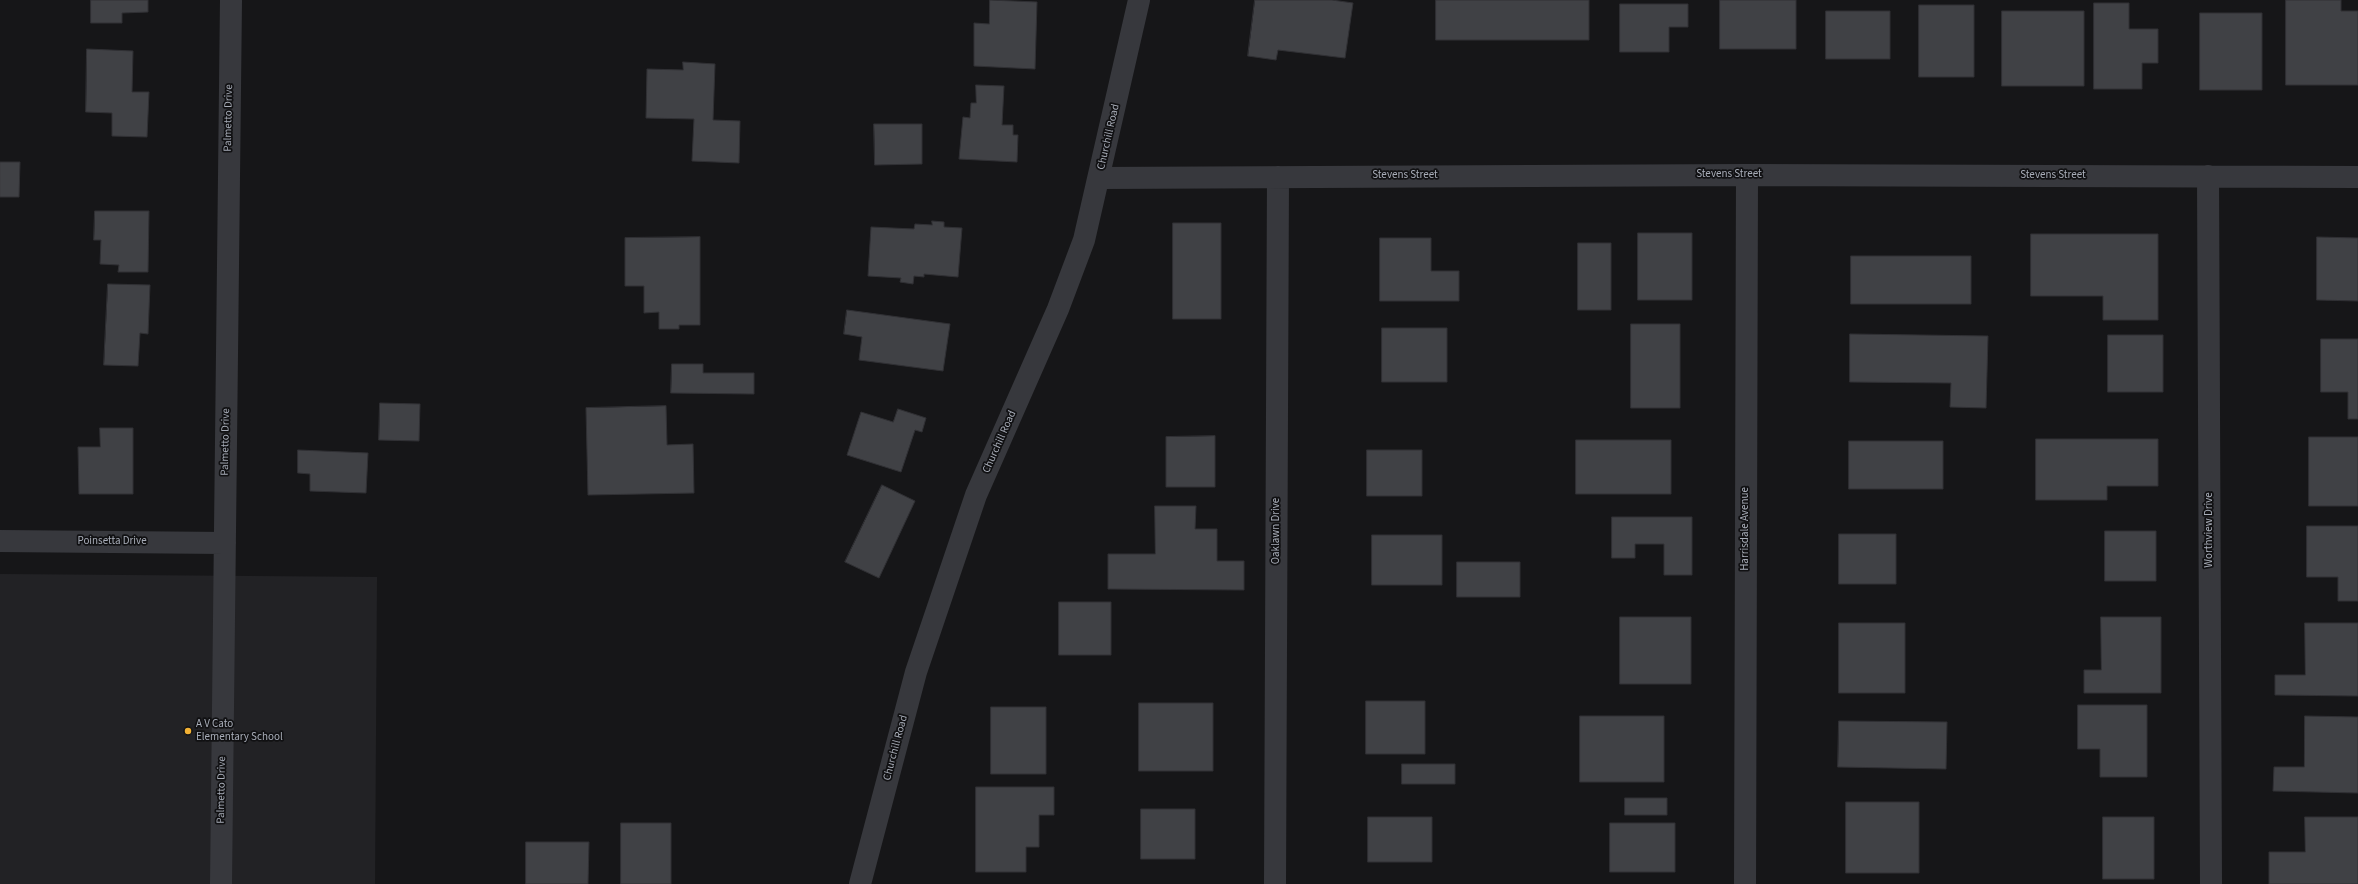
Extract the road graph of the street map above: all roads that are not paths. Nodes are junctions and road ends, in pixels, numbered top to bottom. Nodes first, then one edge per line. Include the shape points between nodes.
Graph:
1 (230, 0) edge
2 (1139, 0) edge
3 (1747, 175) junction
4 (2208, 176) junction
5 (1278, 177) junction
6 (2358, 177) edge
7 (1100, 178) junction
8 (0, 542) edge
9 (225, 543) junction
10 (221, 884) edge
11 (860, 884) edge
12 (1275, 884) edge
13 (1745, 884) edge
14 (2212, 884) edge

1 - 9 street, Palmetto Drive
2 - 7 street, Churchill Road
3 - 4 street, Stevens Street
3 - 5 street, Stevens Street
3 - 13 street, Harrisdale Avenue
4 - 6 street, Stevens Street
4 - 14 street, Worthview Drive
5 - 7 street, Stevens Street
5 - 12 street, Oaklawn Drive
7 - 11 street, Churchill Road via 1084,240 1058,309 976,495 921,657
8 - 9 street, Poinsetta Drive
9 - 10 street, Palmetto Drive

